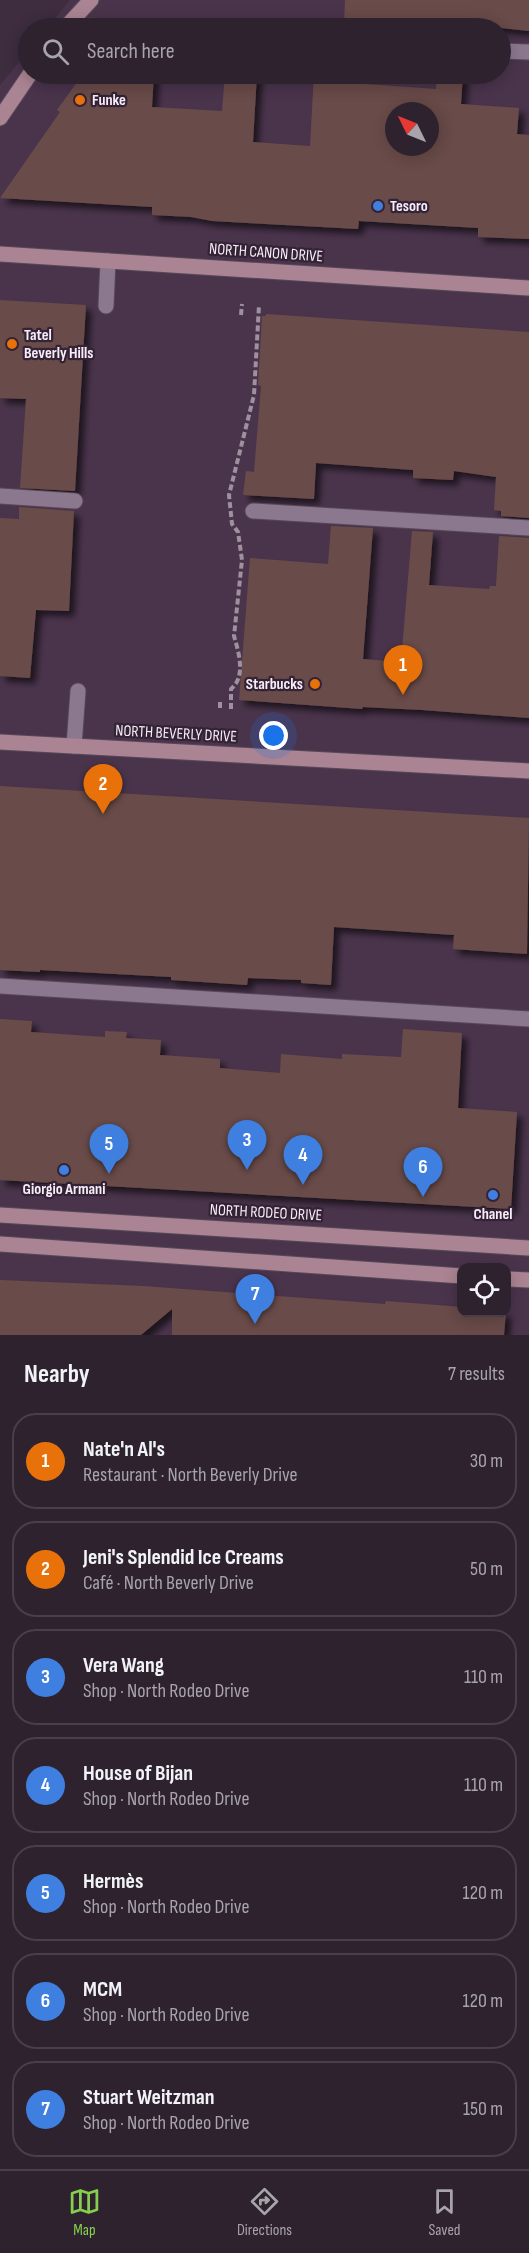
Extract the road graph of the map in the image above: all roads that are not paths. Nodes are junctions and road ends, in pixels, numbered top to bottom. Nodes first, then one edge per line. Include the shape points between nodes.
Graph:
1 (91, 0) edge
2 (75, 18) edge
3 (511, 51) edge
4 (529, 52) edge
5 (23, 84) edge
6 (0, 118) edge
7 (0, 254) edge
8 (108, 261) junction
9 (529, 288) edge
10 (106, 306) dead end
11 (0, 496) edge
12 (75, 501) dead end
13 (246, 511) dead end
14 (529, 528) edge
15 (78, 692) dead end
16 (0, 742) edge
17 (74, 746) junction
18 (529, 771) edge
19 (0, 986) edge
20 (529, 1019) edge
21 (0, 1215) edge
22 (0, 1245) edge
23 (529, 1248) edge
24 (457, 1276) edge
25 (511, 1279) edge
26 (529, 1280) edge

1 - 2 main road
3 - 4 lane
5 - 6 main road
7 - 8 main road, NORTH CANON DRIVE
8 - 9 main road, NORTH CANON DRIVE
8 - 10 lane
11 - 12 lane
13 - 14 lane
15 - 17 lane
16 - 17 main road, NORTH BEVERLY DRIVE
17 - 18 main road, NORTH BEVERLY DRIVE
19 - 20 lane
21 - 23 main road, NORTH RODEO DRIVE
22 - 24 main road
25 - 26 main road

